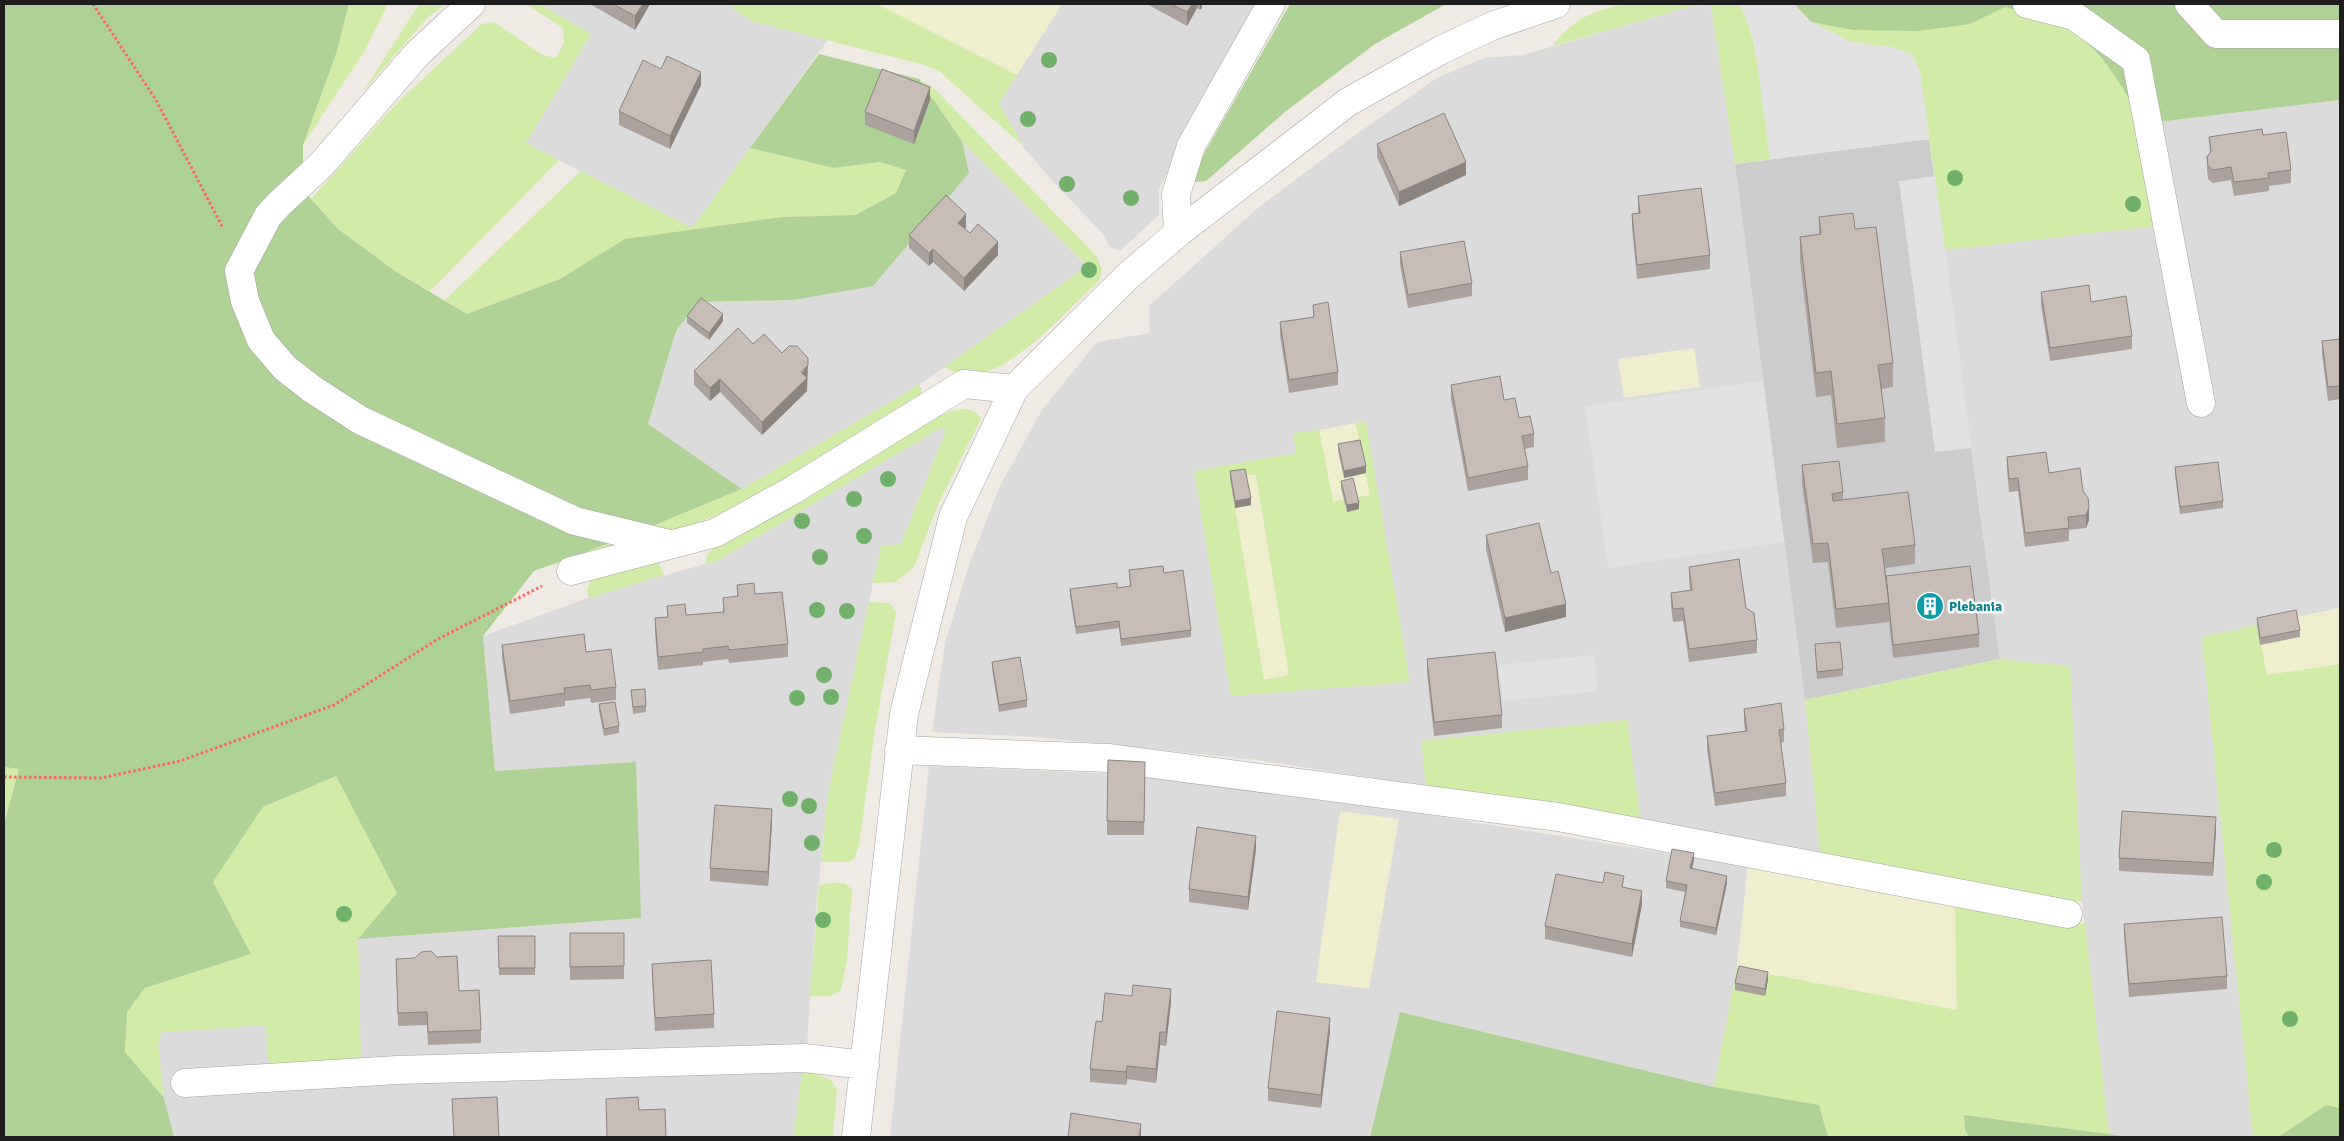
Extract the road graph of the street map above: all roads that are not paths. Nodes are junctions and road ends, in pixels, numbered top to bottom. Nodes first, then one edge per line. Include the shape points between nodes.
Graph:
1 (471, 4) edge
2 (1271, 4) edge
3 (1556, 4) edge
4 (2027, 4) edge
5 (2189, 4) edge
6 (2340, 34) edge
7 (1178, 233) junction
8 (1014, 389) junction
9 (2202, 403) dead end
10 (670, 544) junction
11 (571, 571) road end
12 (899, 750) junction
13 (2068, 914) dead end
14 (865, 1066) junction
15 (185, 1083) dead end
16 (856, 1137) edge

1 - 10 street via 417,54 322,164 268,216 239,271 245,301 261,340 285,368 360,420 575,521
2 - 7 street via 1192,146 1176,194
3 - 7 street via 1492,26 1441,50 1348,102
4 - 9 street via 2074,16 2136,60
5 - 6 street via 2216,34
7 - 8 street via 1129,274
8 - 10 street via 964,384 793,490 715,533
8 - 12 street via 953,517 904,714
10 - 11 street
12 - 13 street via 1108,758 1558,817
12 - 14 street
14 - 15 street via 804,1058 397,1070
14 - 16 street

